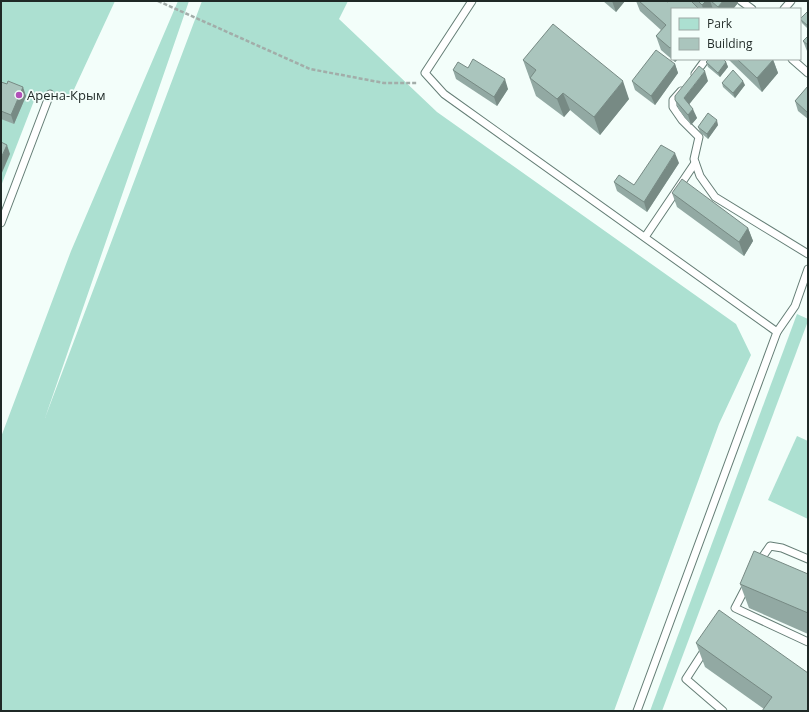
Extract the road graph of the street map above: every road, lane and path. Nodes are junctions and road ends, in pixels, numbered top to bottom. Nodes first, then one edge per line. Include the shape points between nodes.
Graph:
1 (158, 1) edge
2 (472, 1) edge
3 (705, 60) edge
4 (793, 60) edge
5 (808, 73) edge
6 (434, 83) junction
7 (50, 94) dead end
8 (695, 163) junction
9 (1, 223) edge
10 (645, 237) junction
11 (808, 254) edge
12 (808, 268) edge
13 (778, 332) junction
14 (808, 559) edge
15 (757, 567) edge
16 (753, 574) edge
17 (712, 640) edge
18 (808, 642) edge
19 (638, 711) edge
20 (723, 711) edge

1 - 6 path via 310,69 384,83
2 - 6 lane via 425,73
3 - 8 lane via 673,100 673,107 698,137
4 - 5 lane
6 - 10 lane via 444,94
7 - 9 lane
8 - 10 lane
8 - 11 lane via 700,176 715,197
10 - 13 lane
12 - 13 lane via 795,306
13 - 19 lane
14 - 15 lane via 770,546
16 - 18 lane via 732,611
17 - 20 lane via 686,679

